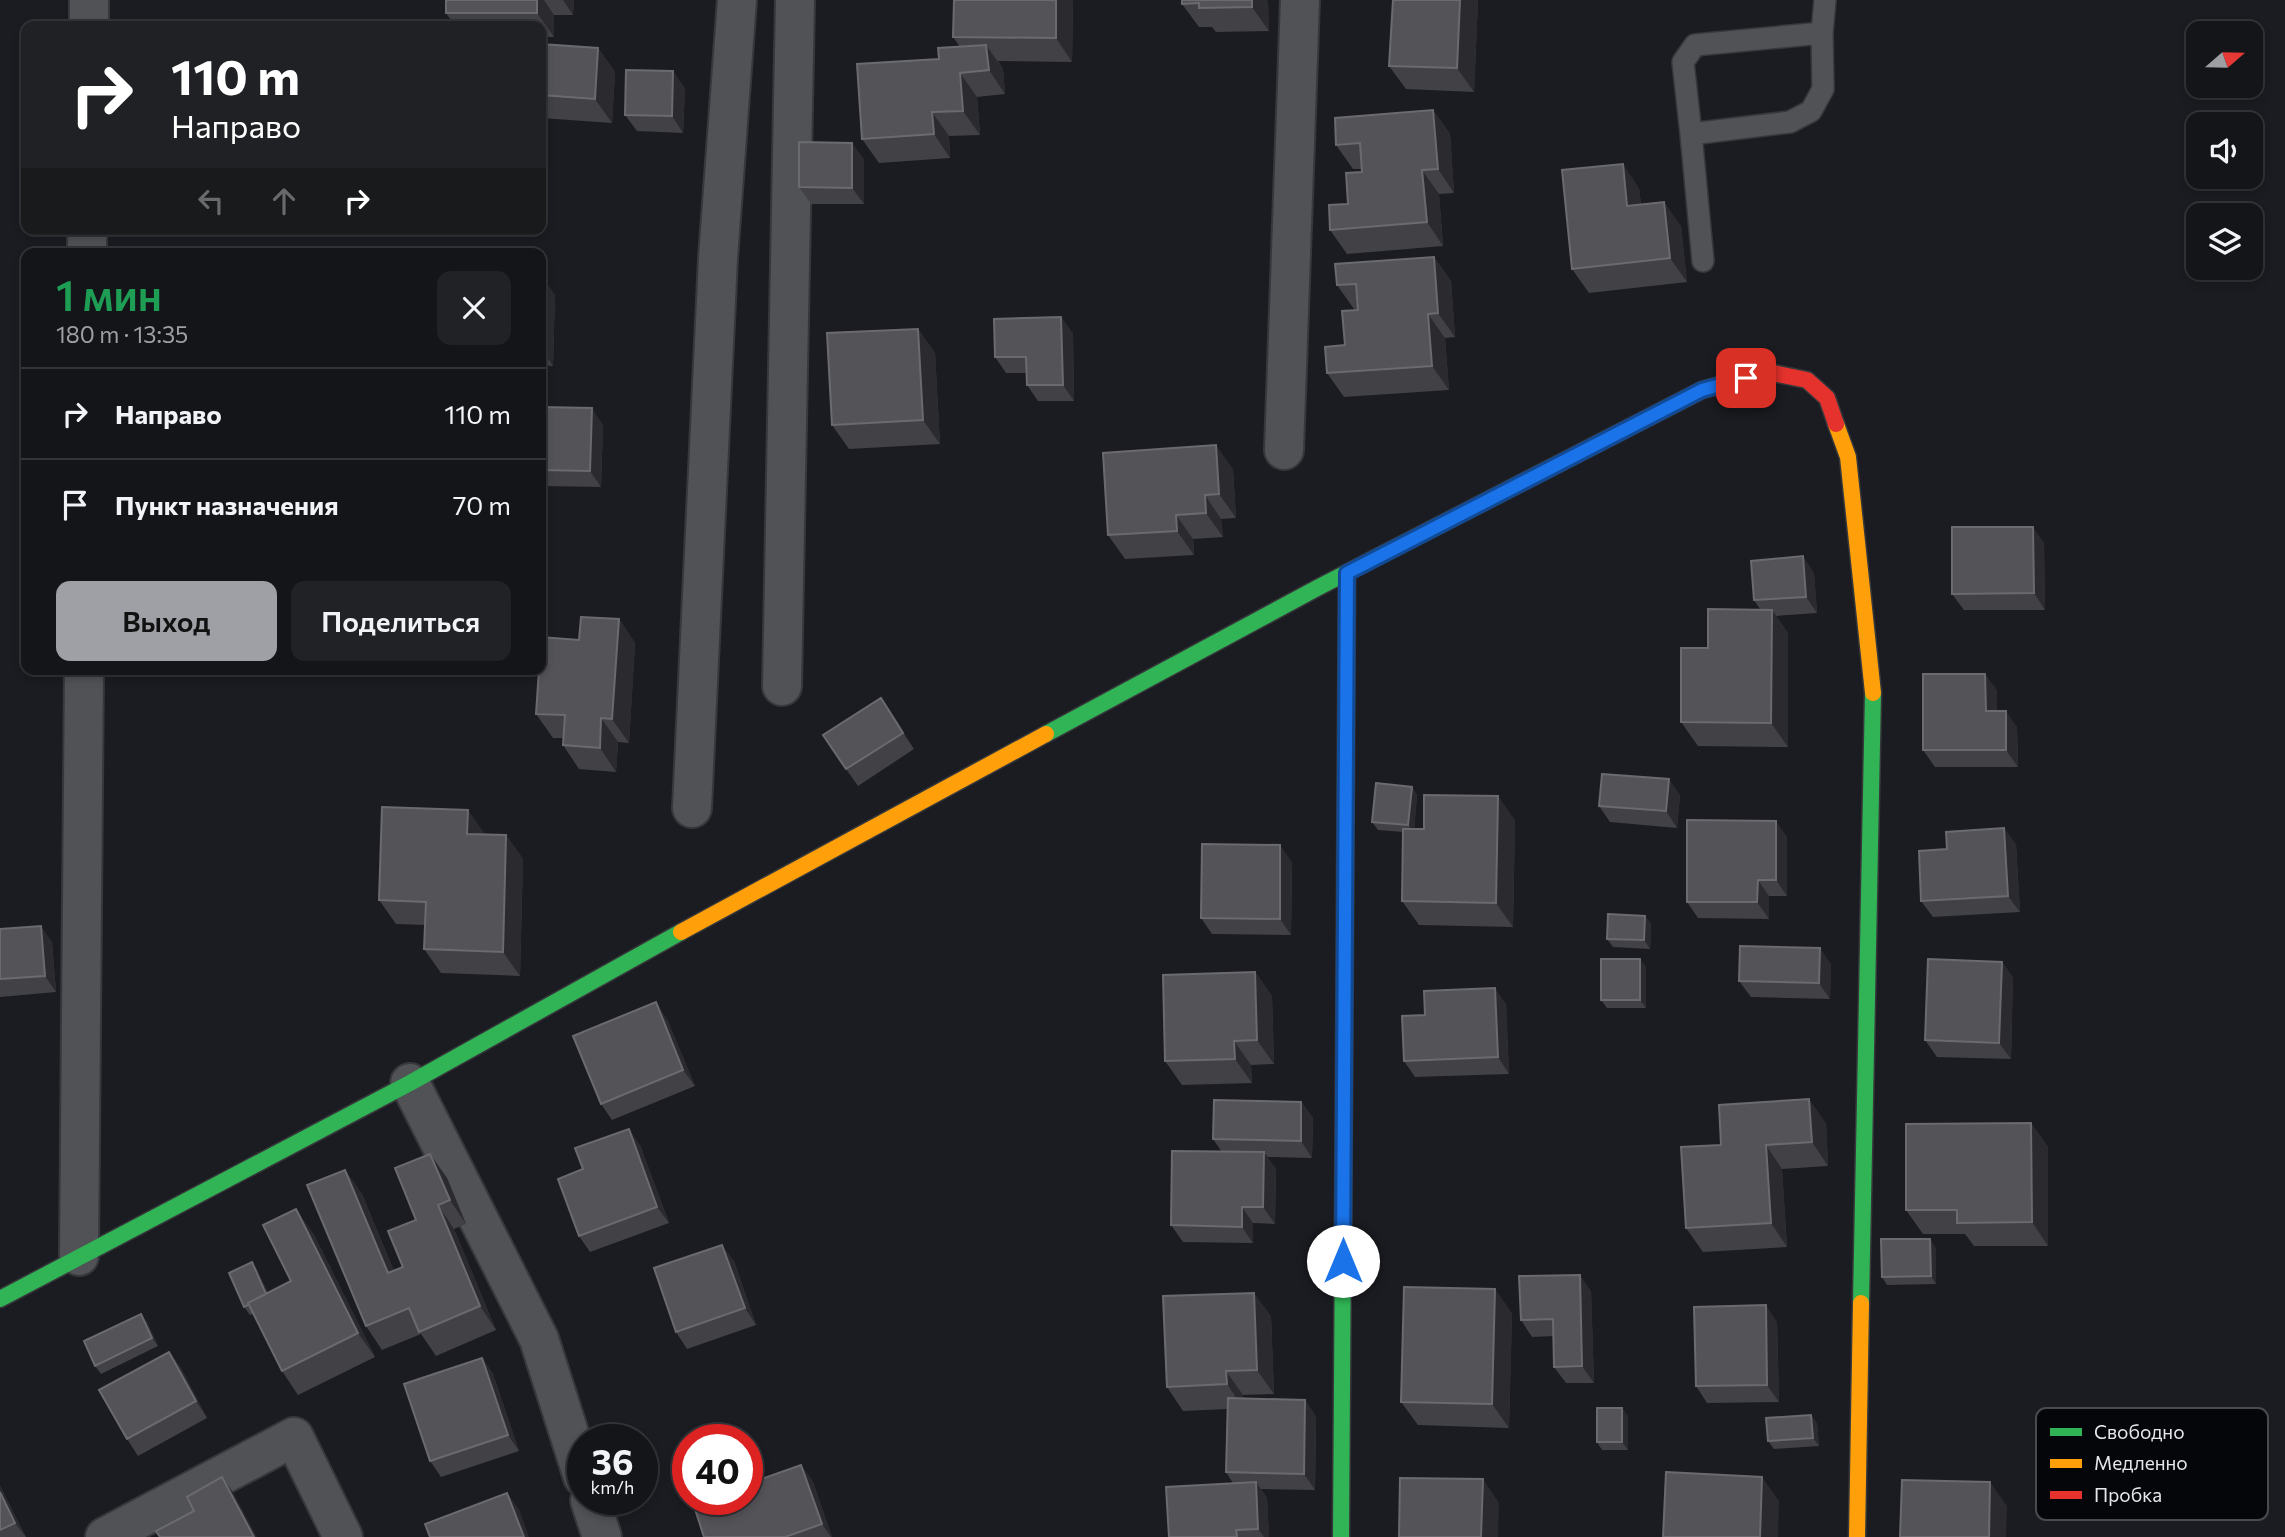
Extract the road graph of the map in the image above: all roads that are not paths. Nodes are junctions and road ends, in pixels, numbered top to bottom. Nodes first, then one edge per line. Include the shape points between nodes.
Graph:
1 (89, 0) edge
2 (737, 0) edge
3 (795, 0) edge
4 (1300, 0) edge
5 (1825, 0) edge
6 (89, 21) edge
7 (1822, 33) junction
8 (1691, 134) junction
9 (1703, 261) dead end
10 (1284, 450) dead end
11 (1347, 573) junction
12 (83, 675) edge
13 (782, 686) dead end
14 (692, 807) dead end
15 (411, 1083) junction
16 (79, 1256) junction
17 (0, 1299) edge
18 (567, 1427) edge
19 (595, 1515) edge
20 (105, 1537) edge
21 (343, 1537) edge
22 (602, 1537) edge
23 (1341, 1537) edge
24 (1857, 1537) edge

1 - 6 street
2 - 14 street via 718,258
3 - 13 street
4 - 10 street
5 - 7 lane
7 - 8 lane via 1823,89 1811,111 1790,122
7 - 8 lane via 1695,45 1683,62
8 - 9 lane
11 - 15 street via 845,841
11 - 23 street
11 - 24 street via 1702,390 1768,372 1807,380 1827,398 1848,457 1873,683
12 - 16 street
15 - 16 street
15 - 18 street via 539,1339
16 - 17 street
19 - 22 street
20 - 21 street via 294,1437

